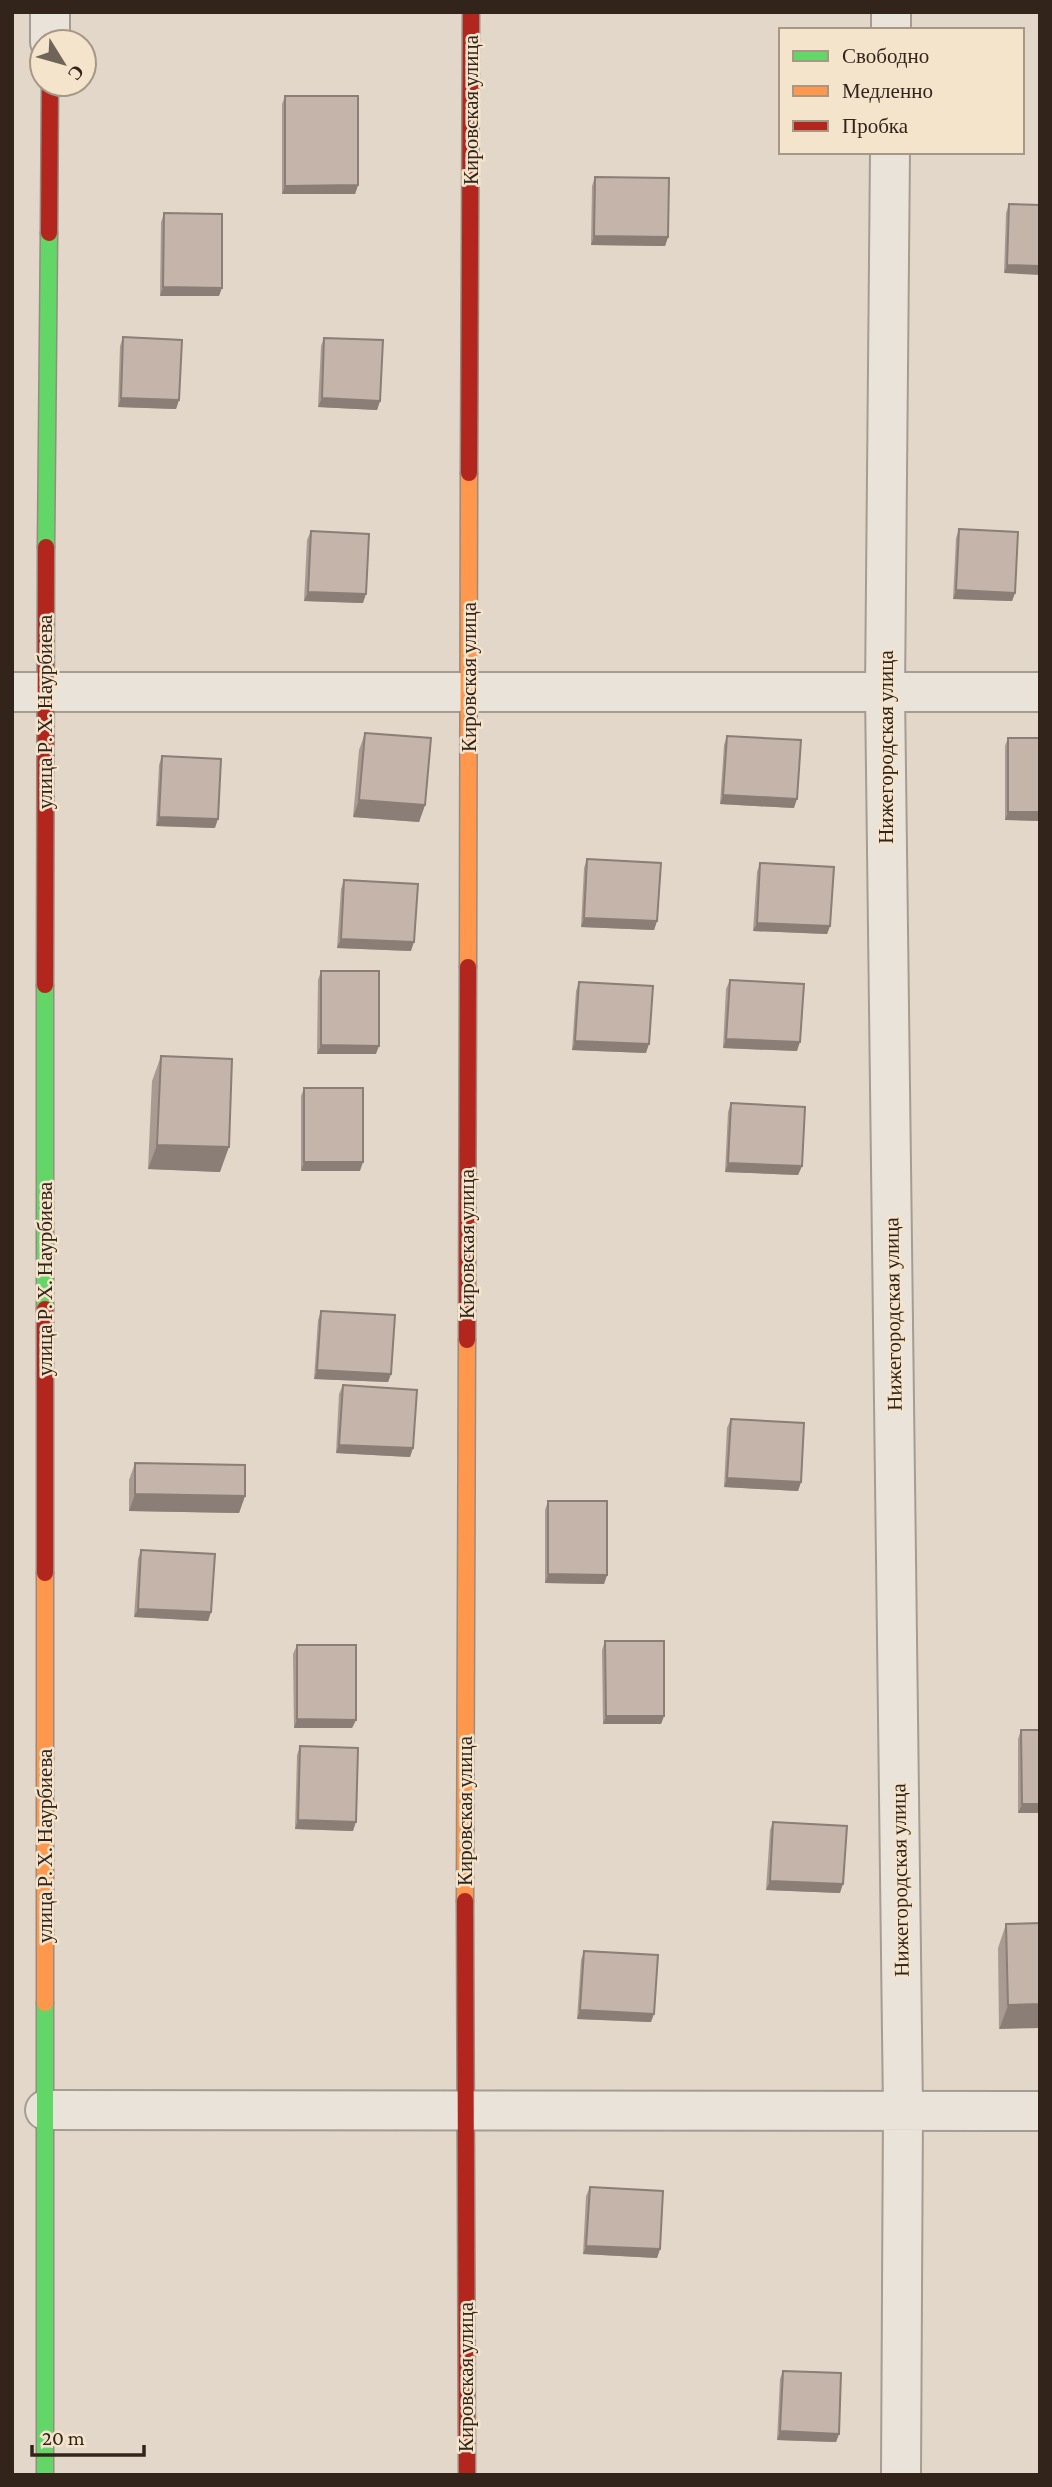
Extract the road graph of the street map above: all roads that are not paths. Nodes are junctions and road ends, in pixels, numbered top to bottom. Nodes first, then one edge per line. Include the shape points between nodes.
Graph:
1 (471, 12) edge
2 (49, 98) edge
3 (890, 154) edge
4 (28, 692) edge
5 (469, 692) junction
6 (885, 692) junction
7 (1040, 692) edge
8 (45, 2110) junction
9 (464, 2111) junction
10 (904, 2111) junction
11 (1040, 2111) edge
12 (45, 2475) edge
13 (467, 2475) edge
14 (901, 2475) edge

1 - 5 street, Кировская улица
2 - 4 street, улица Р. Х. Наурбиева
3 - 6 street, Нижегородская улица
4 - 5 street
4 - 8 street, улица Р. Х. Наурбиева
5 - 6 street
5 - 9 street, Кировская улица
6 - 7 street
6 - 10 street, Нижегородская улица
8 - 9 street
8 - 12 street, улица Р. Х. Наурбиева
9 - 10 street
9 - 13 street, Кировская улица
10 - 11 street
10 - 14 street, Нижегородская улица

